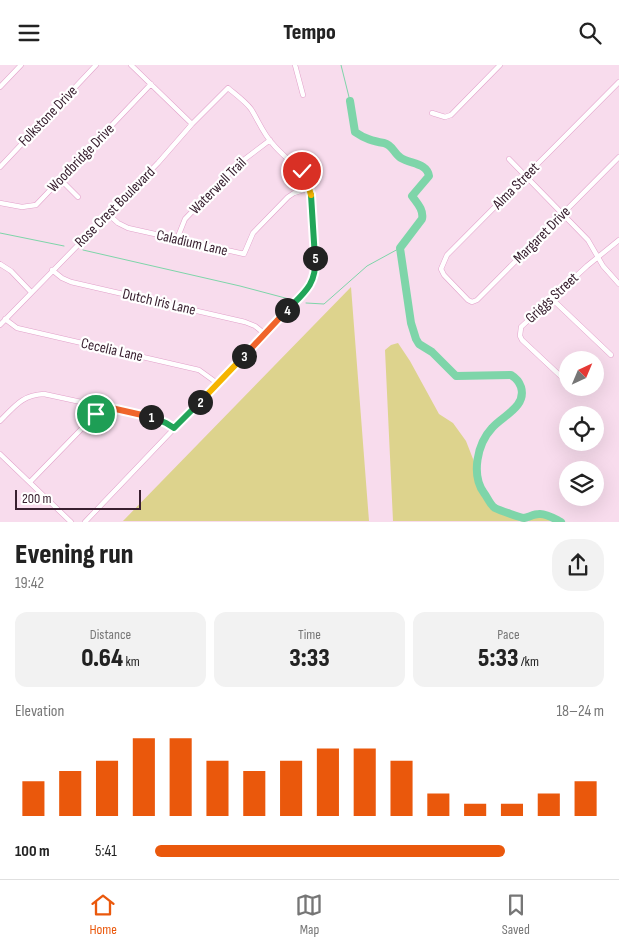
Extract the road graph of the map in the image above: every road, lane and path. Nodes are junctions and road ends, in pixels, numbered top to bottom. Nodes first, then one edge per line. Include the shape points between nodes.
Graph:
1 (20, 65) edge
2 (96, 65) edge
3 (131, 65) edge
4 (295, 65) edge
5 (500, 65) edge
6 (619, 82) edge
7 (151, 84) junction
8 (0, 87) edge
9 (302, 95) dead end
10 (432, 113) dead end
11 (192, 124) junction
12 (270, 140) junction
13 (619, 157) edge
14 (509, 159) dead end
15 (0, 167) edge
16 (525, 176) junction
17 (60, 179) junction
18 (310, 188) junction
19 (78, 197) dead end
20 (0, 203) edge
21 (563, 213) junction
22 (108, 214) junction
23 (177, 239) junction
24 (619, 240) edge
25 (598, 257) junction
26 (0, 264) edge
27 (52, 270) junction
28 (619, 284) edge
29 (31, 291) junction
30 (462, 295) joint
31 (552, 299) junction
32 (5, 319) junction
33 (0, 325) edge
34 (265, 334) junction
35 (611, 355) dead end
36 (559, 375) edge
37 (218, 383) junction
38 (98, 405) junction
39 (0, 421) edge
40 (174, 428) junction
41 (0, 454) edge
42 (30, 483) junction
43 (71, 521) edge
44 (85, 521) edge

1 - 8 street
2 - 15 street, Folkstone Drive
3 - 7 street
4 - 9 street
5 - 10 street via 451,115 445,117
6 - 16 street, Alma Street
7 - 11 street
7 - 17 street, Woodbridge Drive
11 - 12 street, Rose Crest Boulevard via 228,87 250,108
11 - 22 street, Rose Crest Boulevard
12 - 18 street via 302,171
12 - 23 street, Waterwell Trail via 236,165 185,219
13 - 21 street, Margaret Drive
14 - 16 street
16 - 21 street
16 - 30 street, Alma Street via 443,260 441,271
17 - 19 street
17 - 20 street, Woodbridge Drive via 32,207
18 - 23 street, Caladium Lane via 288,197 253,233 244,255
18 - 34 street via 314,278
21 - 25 street via 588,239
21 - 30 street, Margaret Drive via 477,300 472,302
22 - 23 street, Caladium Lane via 128,228
22 - 27 street, Rose Crest Boulevard
24 - 25 street, Griggs Street
25 - 28 street
25 - 31 street, Griggs Street
26 - 29 street
27 - 29 street, Rose Crest Boulevard
27 - 34 street, Dutch Iris Lane via 71,282 245,322
29 - 32 street, Rose Crest Boulevard
31 - 35 street
31 - 36 street, Griggs Street via 522,327 520,336
32 - 33 street, Rose Crest Boulevard
32 - 37 street, Cecelia Lane via 18,328 199,370
34 - 37 street
37 - 40 street
38 - 39 street via 36,394 18,402
38 - 40 street via 155,418
38 - 42 street via 96,414
40 - 44 street
41 - 42 street
42 - 43 street

